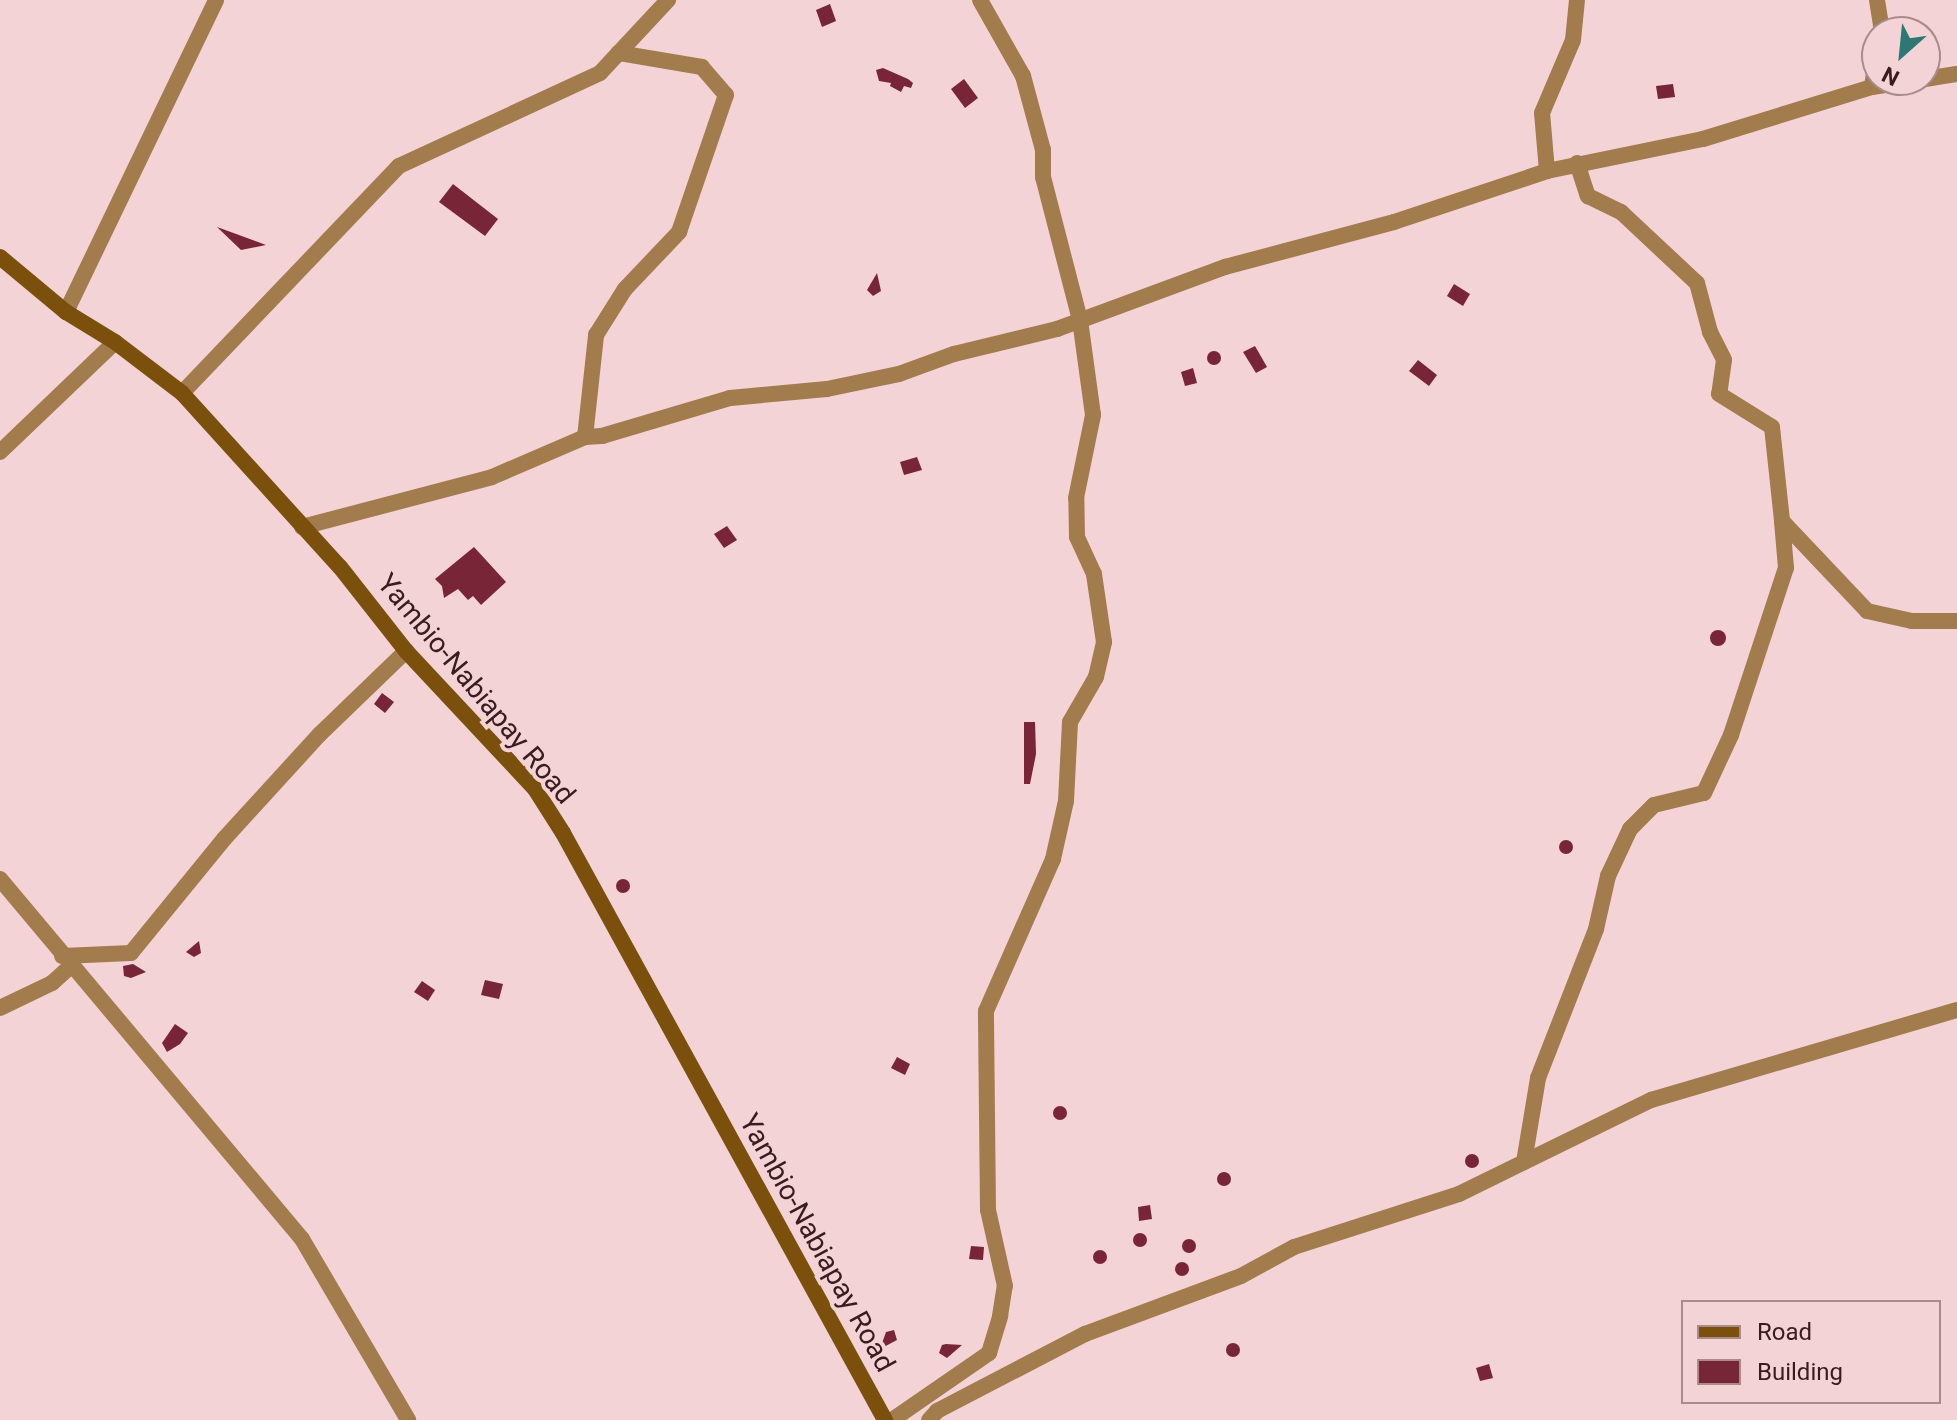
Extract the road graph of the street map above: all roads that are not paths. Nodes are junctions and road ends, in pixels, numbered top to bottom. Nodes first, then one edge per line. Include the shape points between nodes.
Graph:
1 (216, 0) edge
2 (668, 0) edge
3 (980, 0) edge
4 (1577, 0) edge
5 (618, 53) junction
6 (1861, 90) edge
7 (1577, 163) junction
8 (1547, 171) junction
9 (0, 257) edge
10 (66, 312) junction
11 (1080, 320) junction
12 (115, 342) junction
13 (182, 393) junction
14 (585, 437) junction
15 (0, 452) edge
16 (1782, 521) junction
17 (302, 527) junction
18 (1957, 621) edge
19 (406, 651) junction
20 (0, 879) edge
21 (66, 961) junction
22 (0, 1008) edge
23 (1957, 1010) edge
24 (1524, 1162) junction
25 (408, 1420) edge
26 (885, 1420) edge
27 (892, 1420) edge
28 (929, 1420) edge

1 - 10 street
2 - 5 street
3 - 11 street via 1023,76
4 - 8 street via 1573,40 1542,113
5 - 13 street via 600,73 399,166
5 - 14 street via 702,67 726,95 679,232 625,289 596,335
6 - 7 street via 1703,139
7 - 8 street
7 - 16 street via 1588,196 1621,212 1697,283 1724,360 1719,394 1772,427
8 - 11 street via 1394,222 1225,267
9 - 10 main road, Yambio-Nabiapay Road
10 - 12 main road, Yambio-Nabiapay Road
11 - 14 street via 899,374 827,389 730,398
11 - 27 street via 1093,415 1076,498 1077,537 1094,574 1104,642 1096,677 1070,722 1066,801 1053,859 986,1011 988,1210 1005,1286 1000,1316 989,1353
12 - 13 main road, Yambio-Nabiapay Road
12 - 15 street
13 - 17 main road, Yambio-Nabiapay Road
14 - 17 street via 492,477
16 - 18 street via 1867,611 1912,621
16 - 24 street via 1786,568 1731,735 1704,793 1654,805 1630,829 1608,876 1596,929 1538,1078
17 - 19 main road, Yambio-Nabiapay Road
19 - 21 street via 320,734 224,839 131,953
19 - 26 main road, Yambio-Nabiapay Road via 535,789 563,833
20 - 21 street
21 - 22 street via 52,983
21 - 25 street via 302,1239
23 - 24 street via 1651,1100
24 - 28 street via 1459,1194 1294,1247 1241,1276 1085,1334 937,1411

